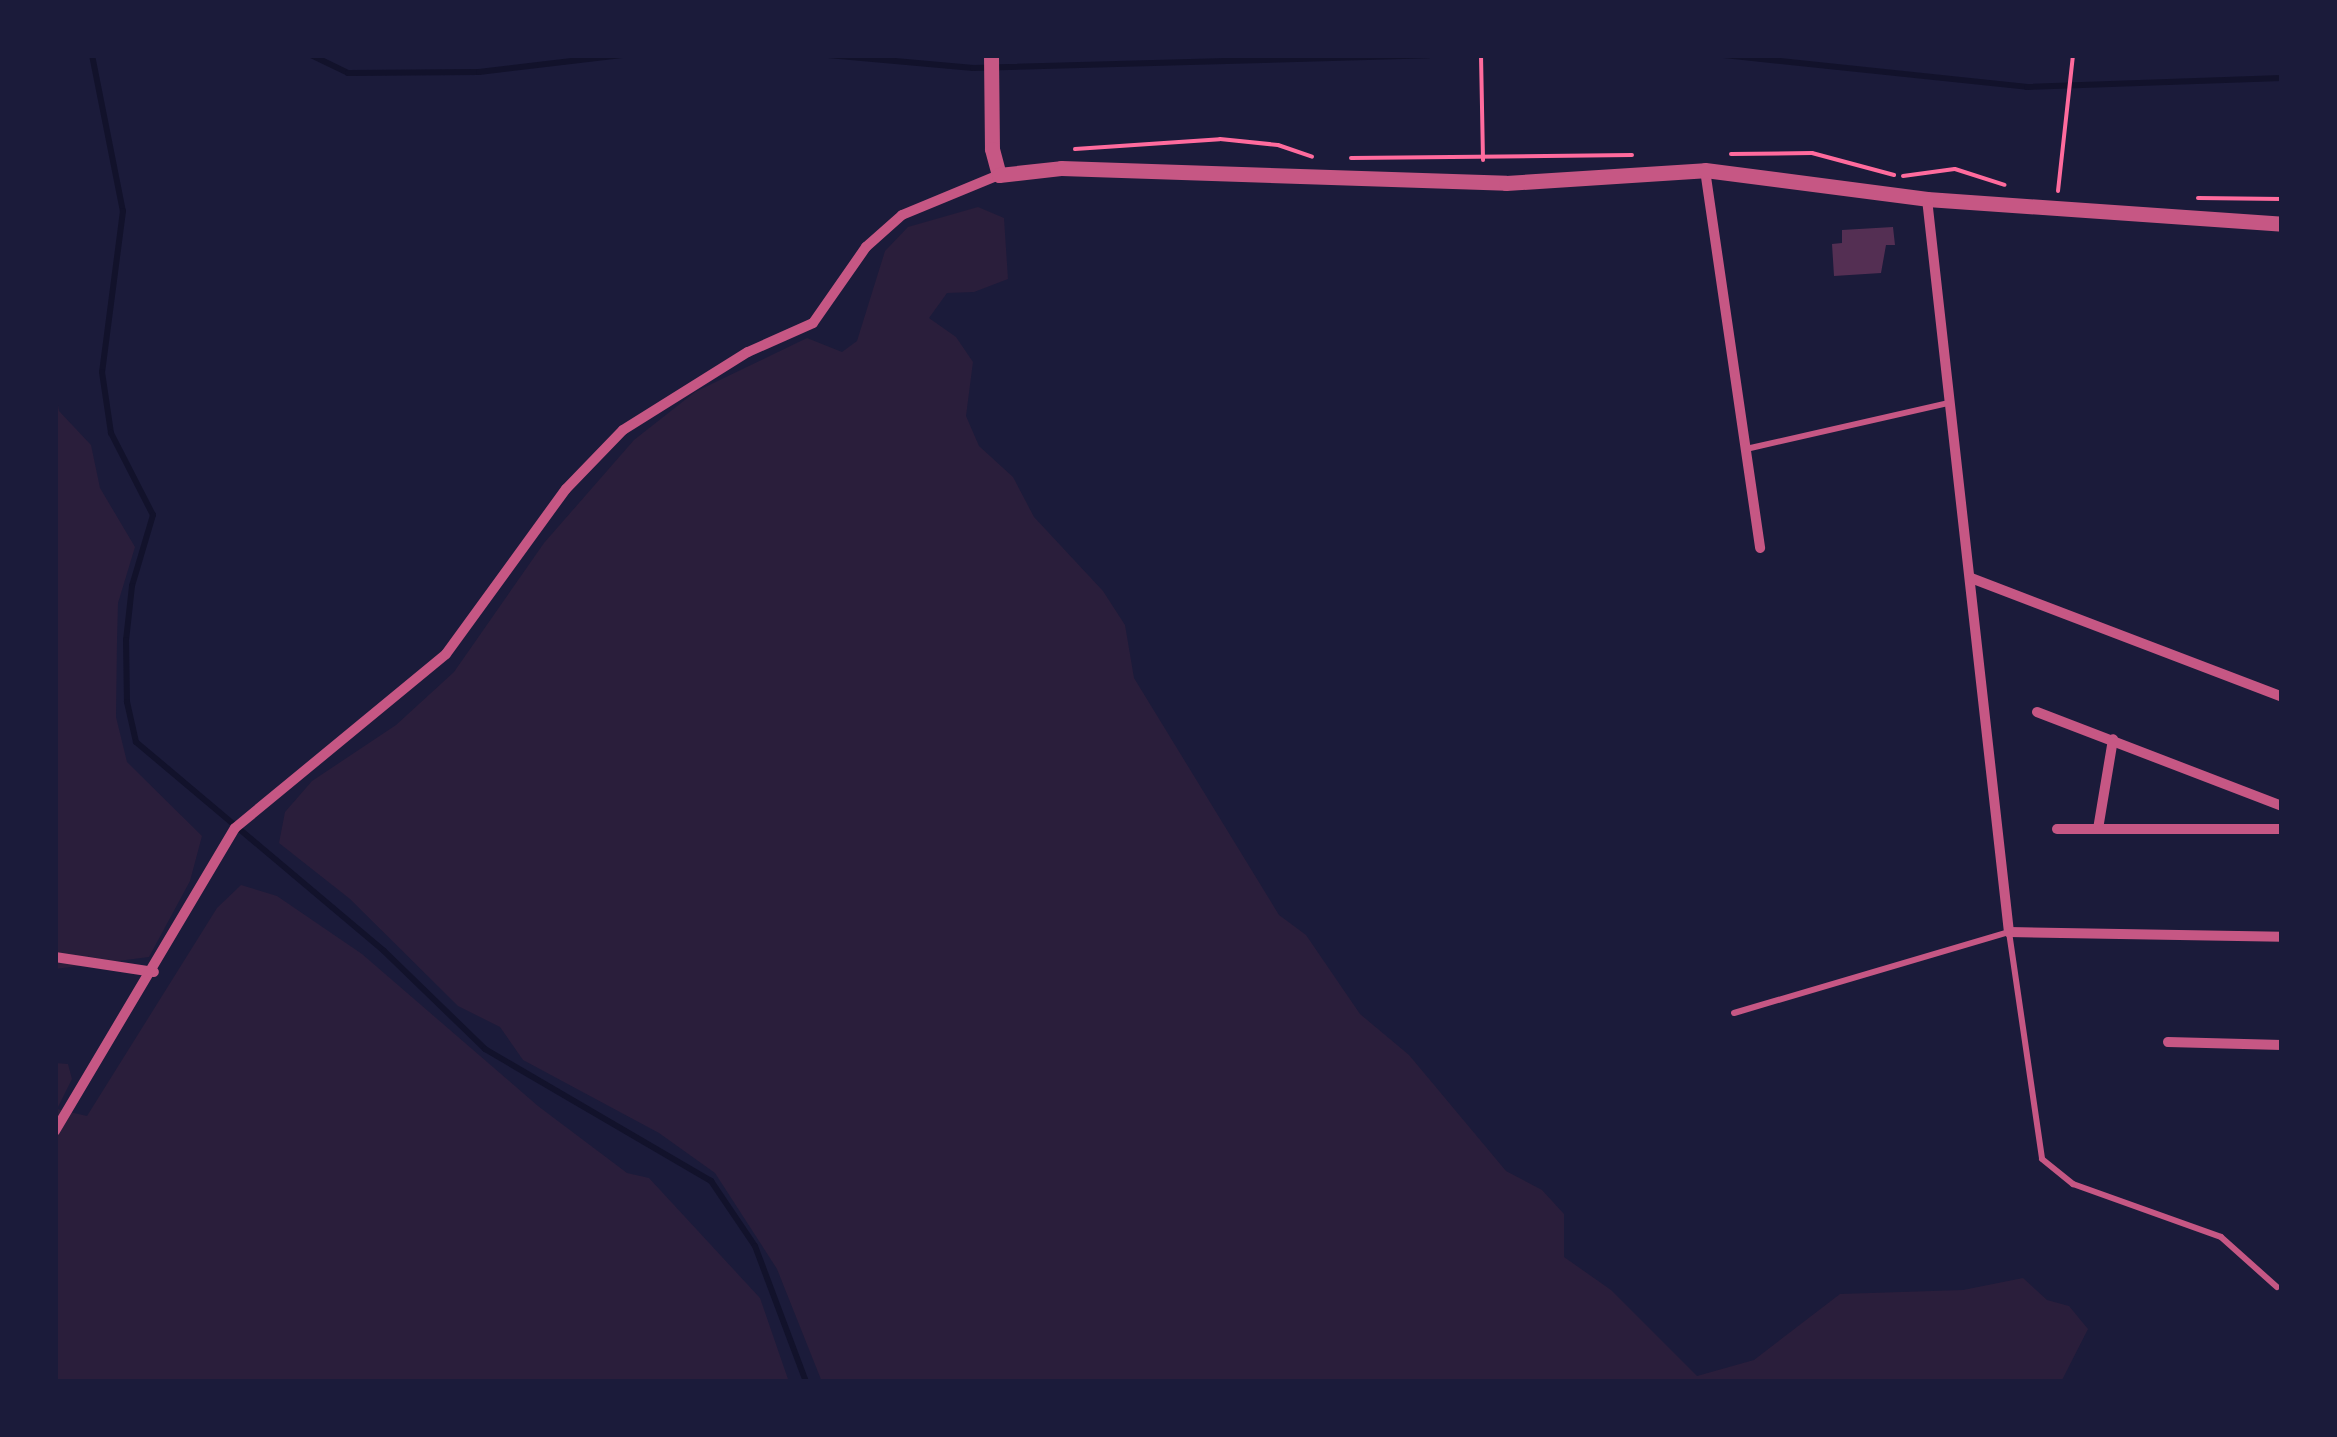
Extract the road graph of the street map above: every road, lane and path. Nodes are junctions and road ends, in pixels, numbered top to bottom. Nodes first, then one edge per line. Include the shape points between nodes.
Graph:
1 (992, 55) edge
2 (1481, 55) edge
3 (2072, 55) edge
4 (1705, 170) junction
5 (999, 175) junction
6 (1482, 182) junction
7 (1927, 200) junction
8 (2056, 210) junction
9 (2282, 224) edge
10 (1950, 402) junction
11 (1746, 449) junction
12 (1760, 548) dead end
13 (1971, 578) junction
14 (2282, 697) edge
15 (2037, 712) dead end
16 (2113, 739) junction
17 (2282, 806) edge
18 (2057, 829) dead end
19 (2098, 829) junction
20 (2282, 829) edge
21 (2009, 932) junction
22 (2282, 937) edge
23 (55, 957) edge
24 (154, 972) junction
25 (1734, 1013) dead end
26 (2168, 1042) dead end
27 (2282, 1044) edge
28 (55, 1131) edge
29 (2278, 1288) dead end

1 - 5 street via 992,149
2 - 6 path
3 - 8 path
4 - 6 street
4 - 7 street
4 - 11 street
5 - 6 street via 1061,168
5 - 24 street via 902,216 866,247 813,323 748,352 623,430 566,489 446,654 236,828
7 - 8 street
7 - 10 street
8 - 9 street
10 - 11 lane
10 - 13 street
11 - 12 street
13 - 14 street
13 - 21 street
15 - 16 street
16 - 17 street
16 - 19 street
18 - 19 street
19 - 20 street
21 - 22 street
21 - 25 lane
21 - 29 lane via 2042,1159 2072,1184 2221,1238
23 - 24 street
24 - 28 street
26 - 27 street

